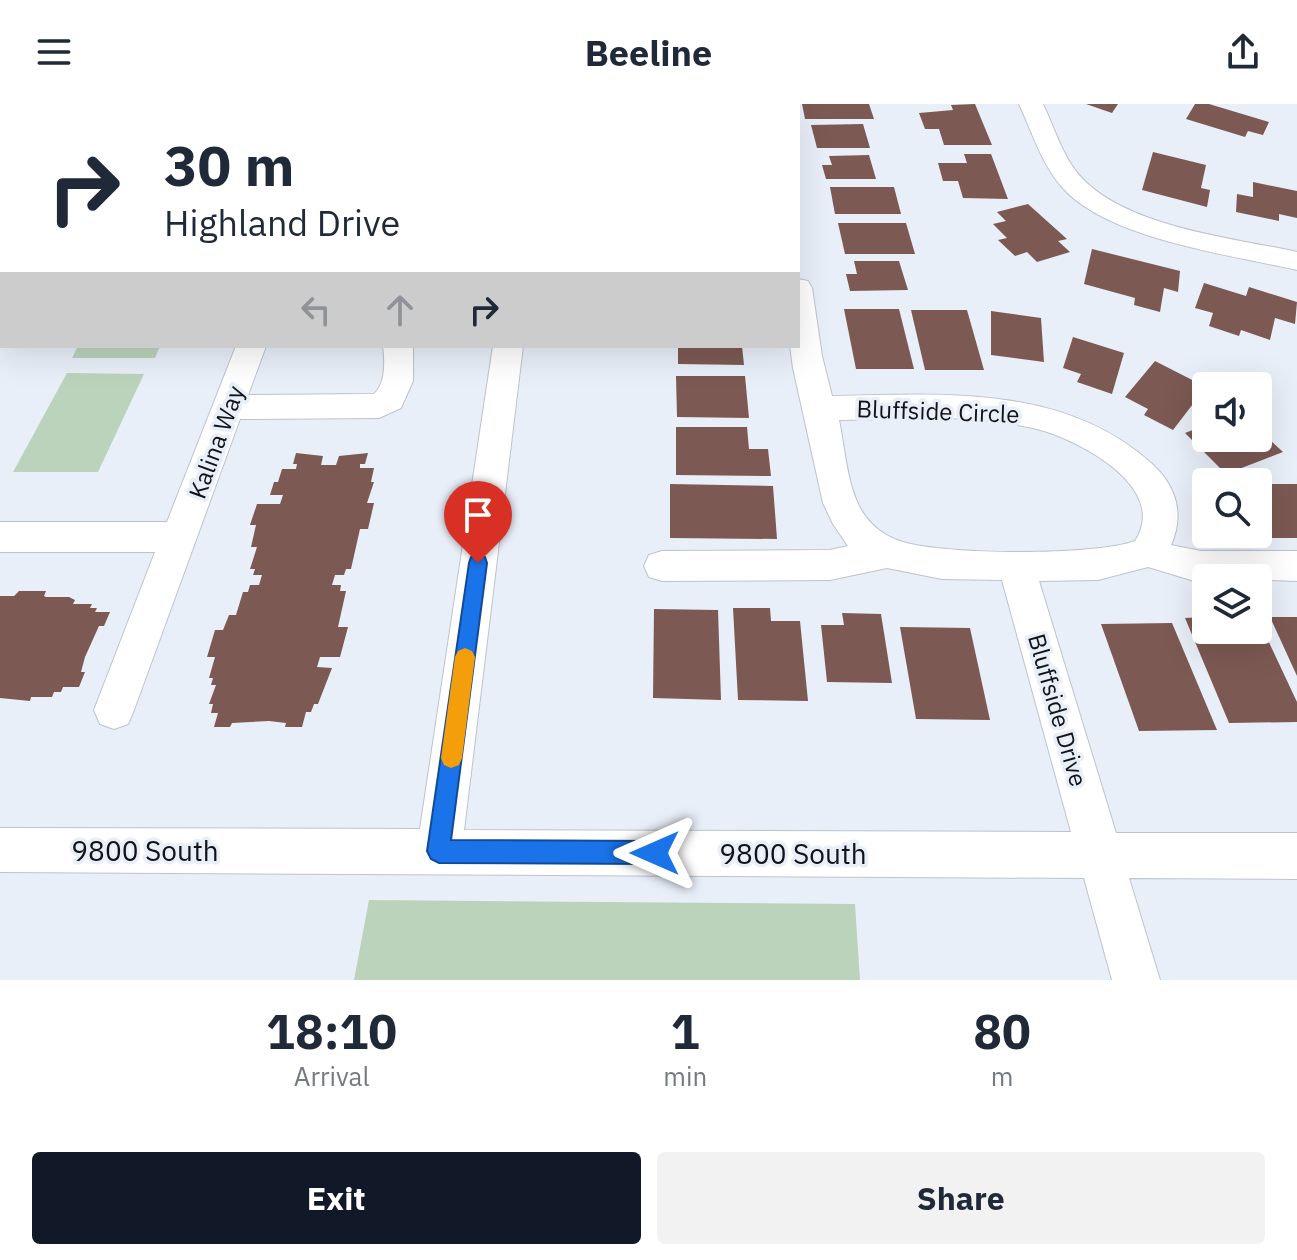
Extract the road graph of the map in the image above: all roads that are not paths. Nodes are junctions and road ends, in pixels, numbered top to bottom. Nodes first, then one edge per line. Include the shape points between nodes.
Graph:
1 (1031, 104) edge
2 (1297, 261) edge
3 (800, 302) edge
4 (250, 348) edge
5 (399, 348) edge
6 (508, 348) edge
7 (229, 407) junction
8 (821, 408) junction
9 (0, 537) edge
10 (180, 537) junction
11 (1148, 552) junction
12 (888, 553) junction
13 (1016, 565) junction
14 (662, 566) dead end
15 (1297, 566) edge
16 (114, 710) dead end
17 (0, 850) edge
18 (439, 851) junction
19 (1100, 854) junction
20 (1297, 856) edge
21 (1136, 980) edge

1 - 2 street via 1068,177 1111,211 1159,229
3 - 8 street via 811,381
4 - 7 street, Kalina Way
5 - 7 street via 394,390 379,406
6 - 18 street
7 - 10 street, Kalina Way
8 - 11 street, Bluffside Circle via 999,409 1074,427 1136,467 1156,491 1161,526
8 - 12 street via 846,517
9 - 10 street
10 - 16 street, Kalina Way
11 - 13 street via 1102,564
11 - 15 street via 1201,567
12 - 13 street via 945,564
12 - 14 street via 830,565
13 - 19 street, Bluffside Drive
17 - 18 street, 9800 South
18 - 19 street, 9800 South
19 - 20 street, 9800 South
19 - 21 street, Bluffside Drive

